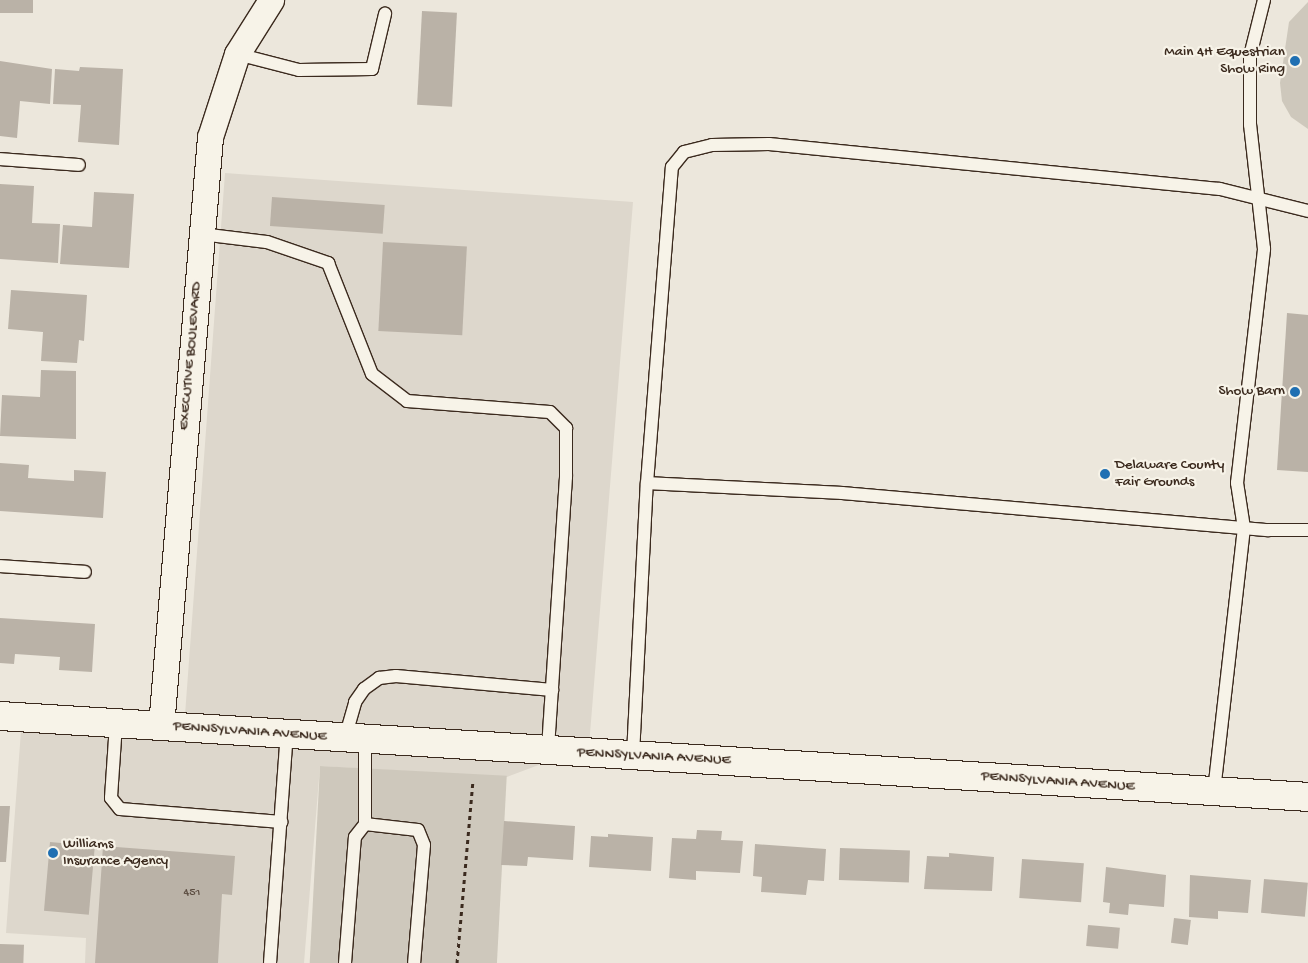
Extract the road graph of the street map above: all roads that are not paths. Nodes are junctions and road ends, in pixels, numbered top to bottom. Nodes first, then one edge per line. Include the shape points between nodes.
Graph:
1 (271, 0) edge
2 (1264, 0) edge
3 (385, 14) dead end
4 (238, 54) junction
5 (0, 159) edge
6 (79, 165) dead end
7 (1260, 200) junction
8 (1308, 210) edge
9 (201, 234) junction
10 (647, 484) junction
11 (1244, 528) junction
12 (1308, 530) edge
13 (0, 566) edge
14 (85, 572) dead end
15 (552, 690) junction
16 (0, 716) edge
17 (116, 724) junction
18 (161, 726) junction
19 (287, 734) junction
20 (355, 738) junction
21 (548, 750) junction
22 (634, 755) junction
23 (1214, 791) junction
24 (1308, 797) edge
25 (281, 822) junction
26 (365, 824) junction
27 (270, 963) edge
28 (345, 963) edge
29 (414, 963) edge

1 - 4 street, EXECUTIVE BOULEVARD
2 - 7 lane via 1250,56 1250,125
3 - 4 lane via 372,69 299,70
4 - 9 street, EXECUTIVE BOULEVARD via 210,137
5 - 6 lane
7 - 8 lane
7 - 10 lane via 1220,189 768,144 712,144 684,152 672,167
7 - 11 lane via 1264,249 1237,483
9 - 15 lane via 267,242 328,263 372,374 407,401 550,412 566,428 566,477
9 - 18 street, EXECUTIVE BOULEVARD
10 - 11 lane via 842,493
10 - 22 lane
11 - 12 lane
11 - 23 lane
13 - 14 lane
15 - 20 lane via 396,676 379,678 364,689 355,702
15 - 21 lane
16 - 17 street, PENNSYLVANIA AVENUE
17 - 18 street, PENNSYLVANIA AVENUE
17 - 25 lane via 111,798 120,809
18 - 19 street, PENNSYLVANIA AVENUE
19 - 20 street, PENNSYLVANIA AVENUE
19 - 25 lane
20 - 21 street, PENNSYLVANIA AVENUE
20 - 26 lane
21 - 22 street, PENNSYLVANIA AVENUE
22 - 23 street, PENNSYLVANIA AVENUE
23 - 24 street, PENNSYLVANIA AVENUE
25 - 27 lane
26 - 28 lane via 355,838
26 - 29 lane via 418,830 424,845

